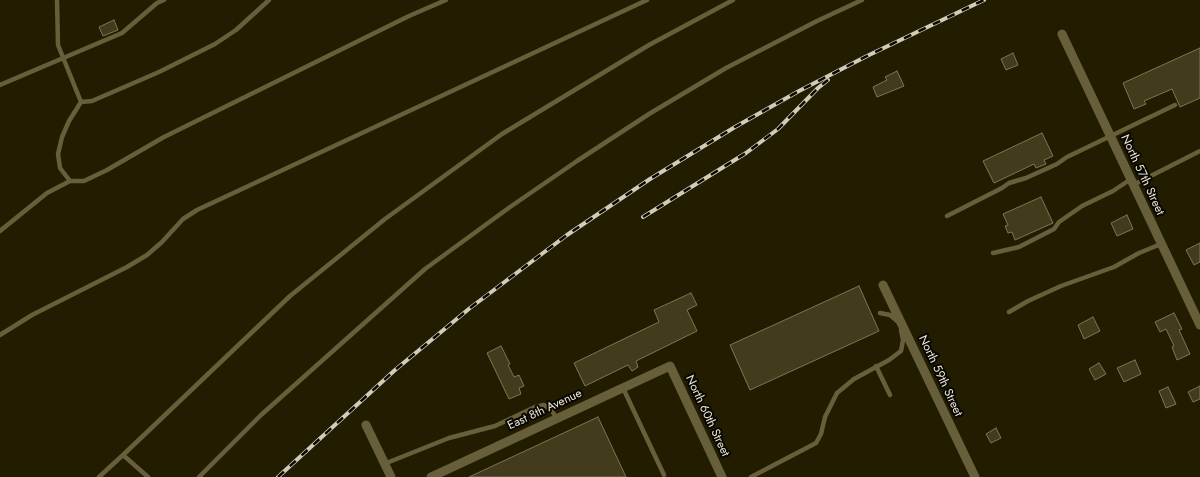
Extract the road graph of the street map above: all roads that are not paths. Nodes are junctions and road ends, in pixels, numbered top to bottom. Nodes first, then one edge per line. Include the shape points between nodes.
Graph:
1 (57, 0) edge
2 (164, 0) edge
3 (269, 0) edge
4 (446, 0) edge
5 (647, 0) edge
6 (733, 0) edge
7 (862, 0) edge
8 (1062, 34) dead end
9 (63, 59) junction
10 (0, 85) edge
11 (81, 102) junction
12 (1175, 105) dead end
13 (1110, 136) junction
14 (1200, 151) edge
15 (70, 181) junction
16 (1132, 182) junction
17 (947, 216) dead end
18 (0, 231) edge
19 (1161, 244) junction
20 (993, 252) dead end
21 (883, 285) dead end
22 (1009, 312) dead end
23 (880, 313) dead end
24 (1200, 325) edge
25 (0, 335) edge
26 (670, 366) joint
27 (876, 366) junction
28 (623, 388) junction
29 (890, 395) dead end
30 (557, 418) junction
31 (366, 425) dead end
32 (123, 455) junction
33 (384, 464) junction
34 (664, 475) dead end
35 (99, 477) edge
36 (148, 477) edge
37 (199, 477) edge
38 (391, 477) edge
39 (432, 477) edge
40 (722, 477) edge
41 (751, 477) edge
42 (975, 477) edge

1 - 9 lane via 58,45
2 - 9 lane via 122,33
3 - 11 lane via 236,30 215,44 92,101
4 - 15 lane via 164,137 95,176 84,181
5 - 25 lane via 197,210 183,219 147,255 32,315
6 - 32 lane via 649,45 502,134 385,219 290,296
7 - 37 lane via 726,68 649,114 425,269 260,415
8 - 13 street, North 57th Street
9 - 10 lane
9 - 11 lane
11 - 15 lane via 69,121 58,154 60,168
12 - 13 lane
13 - 16 street, North 57th Street
13 - 17 lane via 1057,164 1009,183
14 - 16 lane
15 - 18 lane via 47,193
16 - 19 street, North 57th Street
16 - 20 lane via 1082,206 1059,222 1054,229 1019,247
19 - 22 lane via 1114,267 1061,286
19 - 24 street, North 57th Street
21 - 42 street, North 59th Street
23 - 27 lane via 890,315 897,321 903,340 901,351
26 - 28 street, East 8th Avenue
26 - 40 street, North 60th Street
27 - 29 lane
27 - 41 lane via 854,379 838,393 824,417 821,434 816,443
28 - 30 street, East 8th Avenue
28 - 34 lane
30 - 33 lane via 544,405 535,407 495,426 449,438
30 - 39 street, East 8th Avenue
31 - 33 street
32 - 35 lane
32 - 36 lane
33 - 38 street

